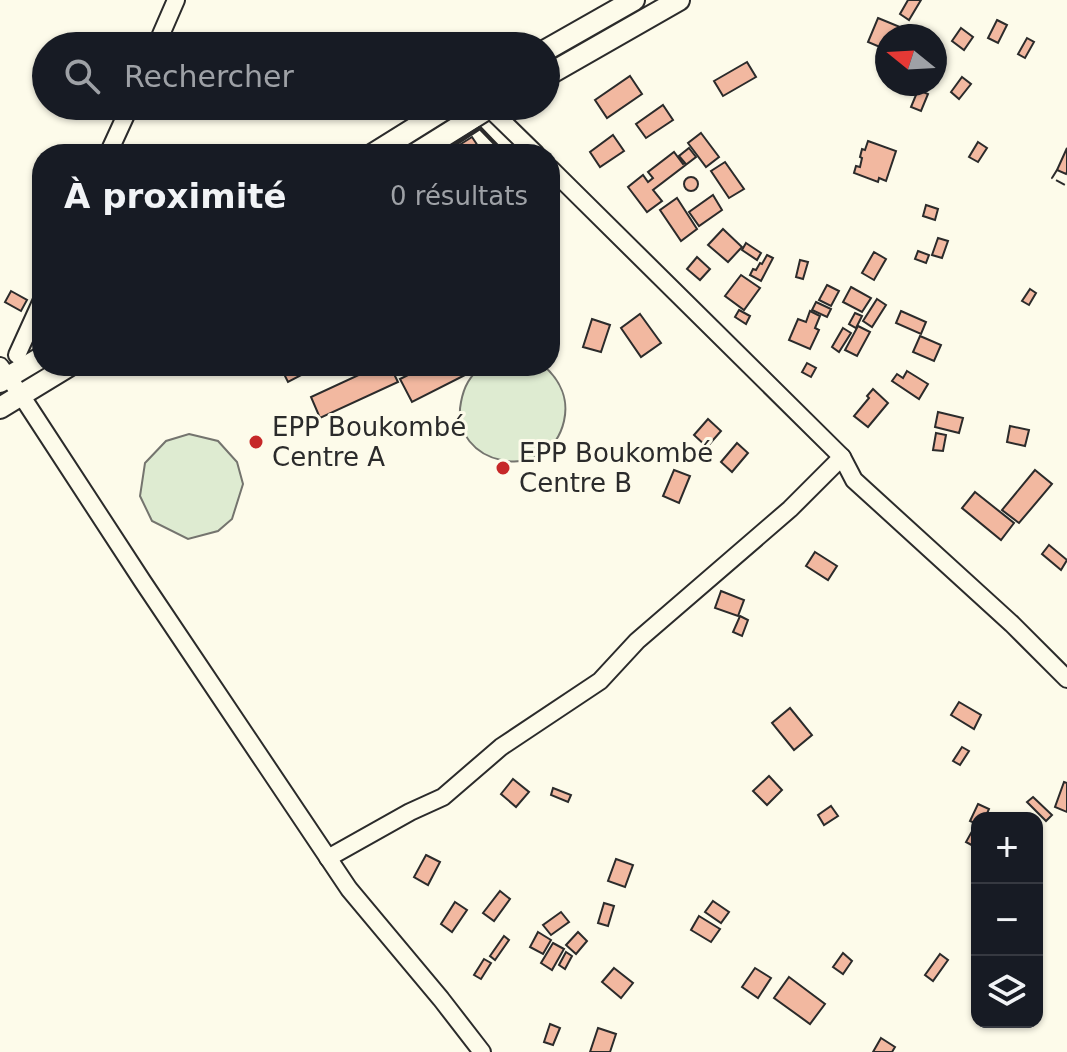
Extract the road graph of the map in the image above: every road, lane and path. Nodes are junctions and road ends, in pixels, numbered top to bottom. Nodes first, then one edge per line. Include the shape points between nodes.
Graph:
1 (176, 0) edge
2 (634, 0) edge
3 (679, 0) edge
4 (162, 32) edge
5 (560, 42) edge
6 (560, 68) edge
7 (124, 120) edge
8 (428, 120) edge
9 (470, 120) edge
10 (503, 120) edge
11 (113, 144) edge
12 (389, 144) edge
13 (431, 144) edge
14 (526, 144) edge
15 (560, 178) edge
16 (32, 322) edge
17 (17, 355) dead end
18 (32, 362) edge
19 (3, 375) edge
20 (52, 376) edge
21 (21, 395) junction
22 (0, 408) edge
23 (842, 457) junction
24 (1067, 679) edge
25 (328, 858) junction
26 (482, 1052) edge

1 - 4 street
2 - 5 main road
3 - 6 main road
7 - 11 street
8 - 12 main road
9 - 13 main road
10 - 14 street
15 - 23 street
16 - 17 street
18 - 19 main road
19 - 21 street
20 - 21 main road
21 - 22 main road
21 - 25 street
23 - 24 street via 854,480
23 - 25 street via 637,641 600,681 501,747 443,797
25 - 26 street

